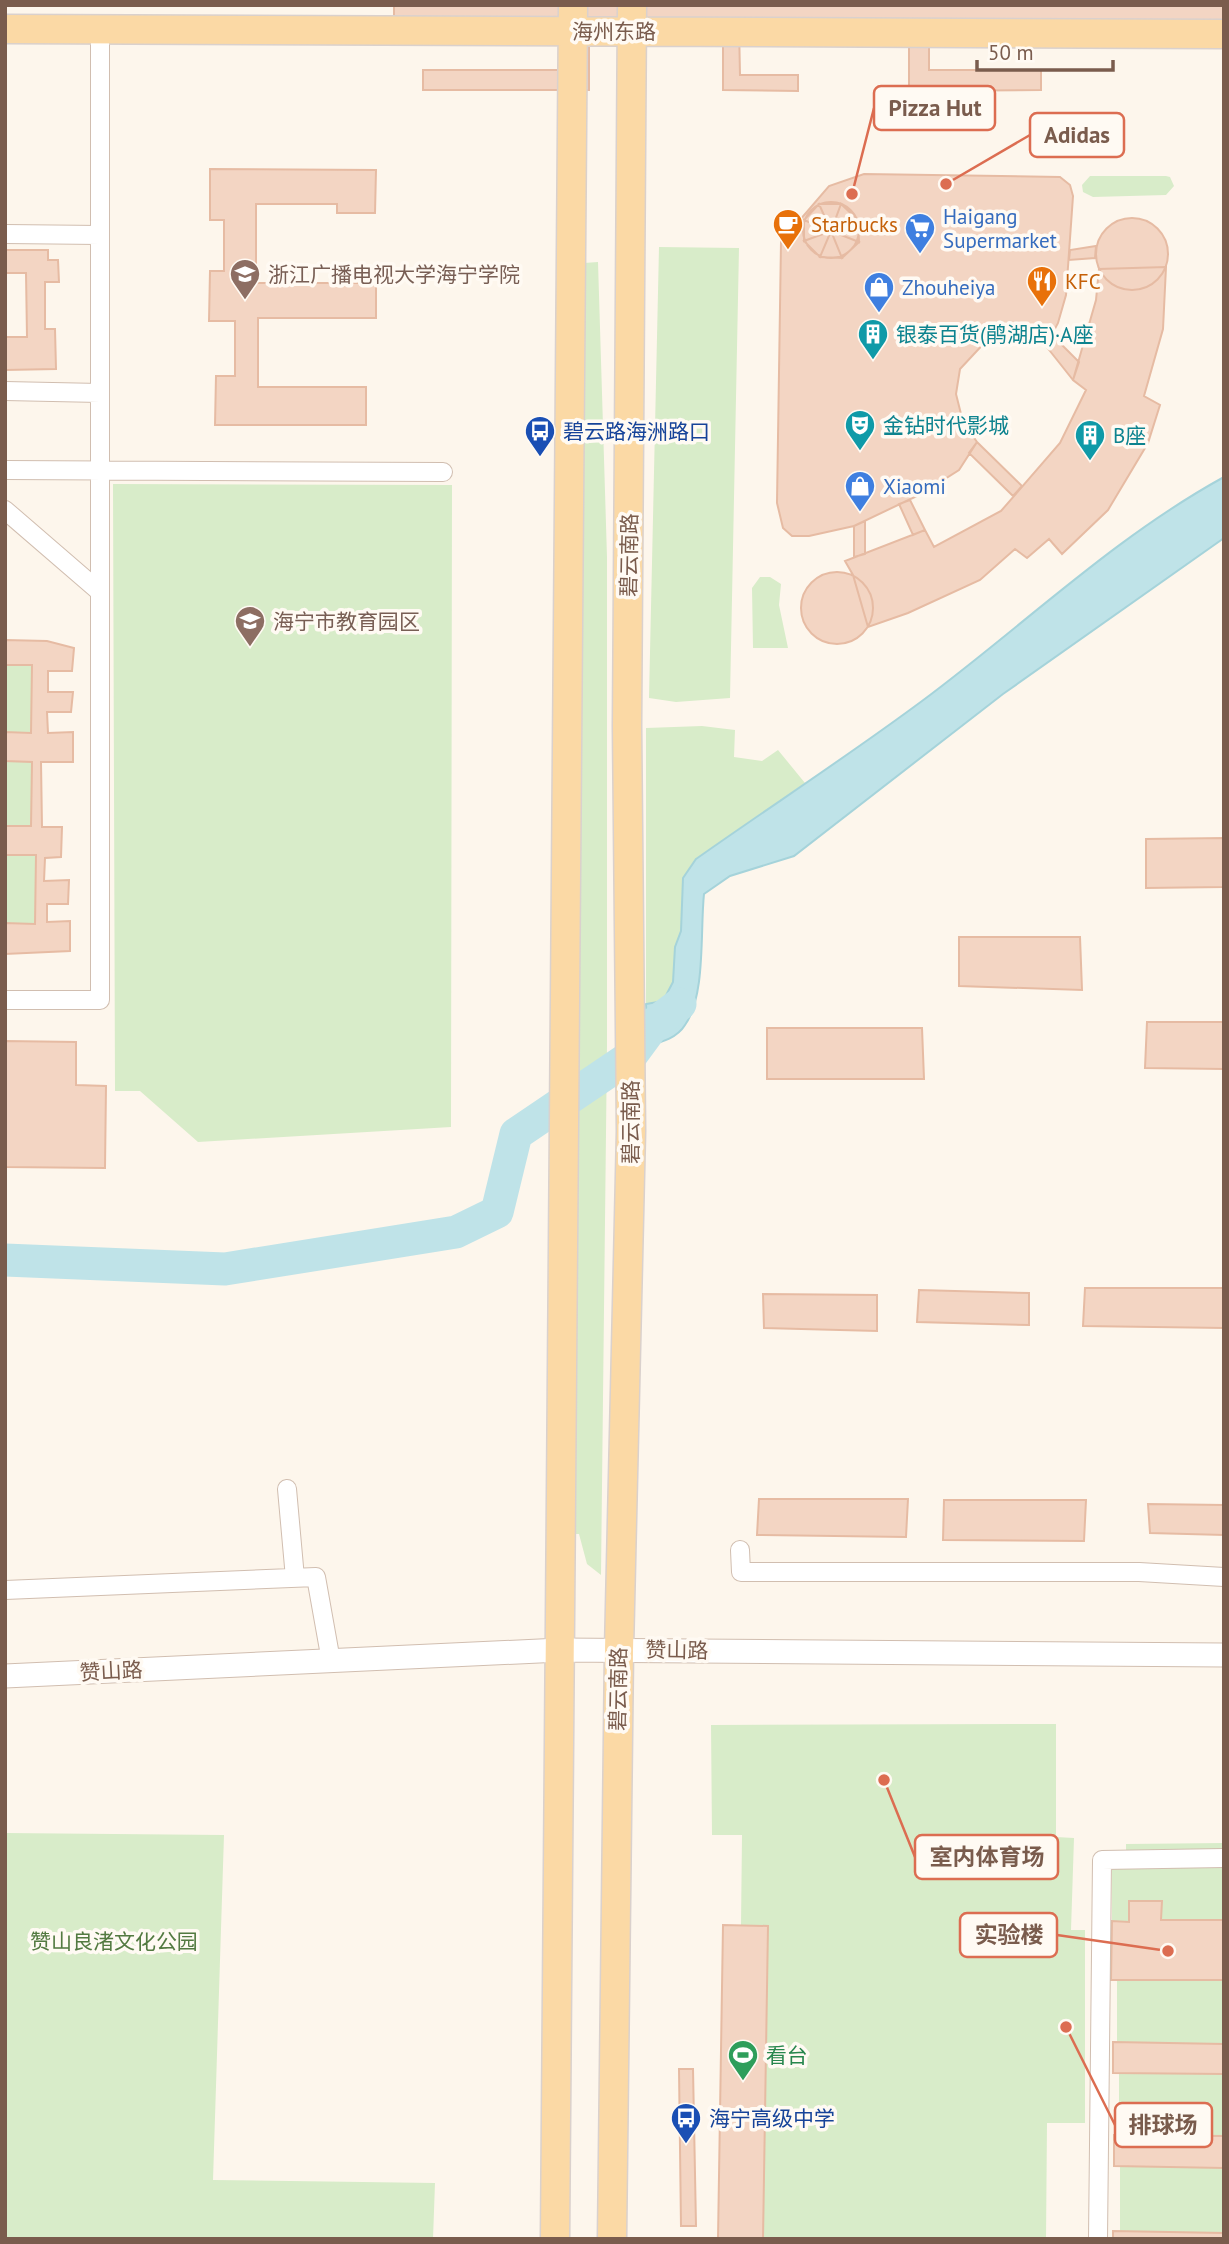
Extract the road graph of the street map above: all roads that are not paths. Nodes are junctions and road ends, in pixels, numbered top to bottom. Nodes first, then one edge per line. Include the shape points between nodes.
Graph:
1 (573, 18) edge
2 (633, 18) edge
3 (5, 29) edge
4 (100, 29) junction
5 (1224, 34) edge
6 (5, 234) edge
7 (100, 235) junction
8 (5, 391) edge
9 (100, 393) junction
10 (5, 470) edge
11 (100, 472) junction
12 (443, 472) dead end
13 (5, 510) edge
14 (100, 592) junction
15 (5, 1000) edge
16 (287, 1489) dead end
17 (740, 1550) dead end
18 (1224, 1577) edge
19 (295, 1578) junction
20 (5, 1590) edge
21 (560, 1650) junction
22 (618, 1650) junction
23 (1224, 1655) edge
24 (331, 1661) junction
25 (5, 1676) edge
26 (1224, 1858) edge
27 (555, 2239) edge
28 (612, 2239) edge
29 (1098, 2239) edge

1 - 2 main road, 海州东路
1 - 4 main road, 海州东路
1 - 21 main road
2 - 5 main road, 海州东路
2 - 22 main road, 碧云南路 via 627,726 631,1131
3 - 4 main road, 海州东路
4 - 7 street
6 - 7 street
7 - 9 street
8 - 9 street
9 - 11 street
10 - 11 street
11 - 12 street
11 - 14 street
13 - 14 street
14 - 15 street via 100,1000
16 - 19 street
17 - 18 street via 741,1572 1139,1572
19 - 20 street
19 - 24 street via 316,1577
21 - 22 street, 赞山路
21 - 24 street, 赞山路
21 - 27 main road
22 - 23 street, 赞山路
22 - 28 main road, 碧云南路
24 - 25 street, 赞山路
26 - 29 street via 1102,1860

